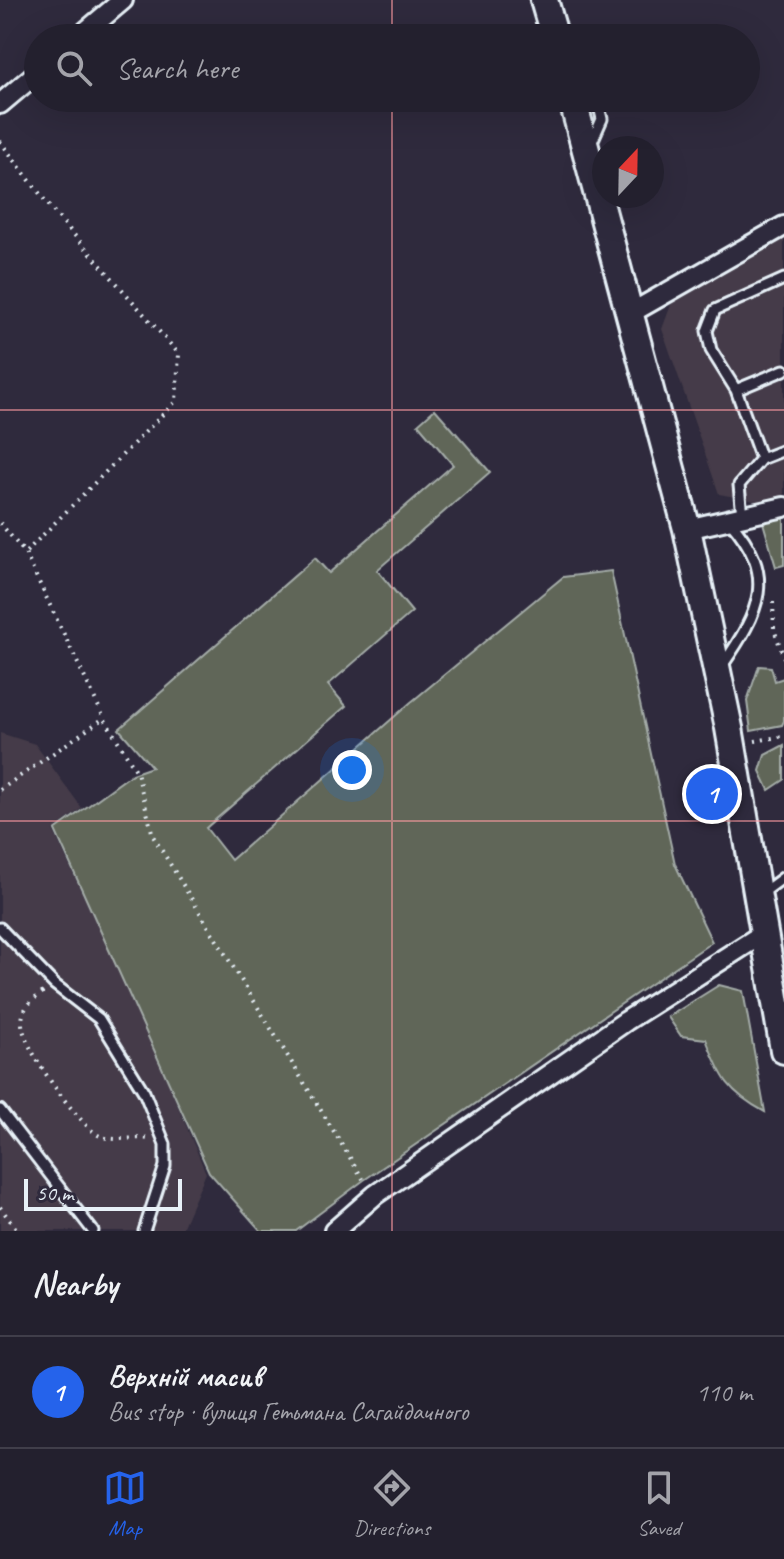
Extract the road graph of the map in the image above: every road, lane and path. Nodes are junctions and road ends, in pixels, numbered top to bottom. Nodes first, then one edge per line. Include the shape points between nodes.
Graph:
1 (123, 0) edge
2 (544, 0) edge
3 (95, 24) edge
4 (553, 24) edge
5 (24, 84) edge
6 (0, 104) edge
7 (576, 112) edge
8 (600, 112) edge
9 (0, 141) edge
10 (587, 153) junction
11 (784, 226) edge
12 (784, 279) edge
13 (631, 313) junction
14 (784, 370) edge
15 (736, 390) junction
16 (784, 450) edge
17 (761, 459) junction
18 (784, 507) edge
19 (736, 518) junction
20 (0, 523) edge
21 (687, 529) junction
22 (25, 553) junction
23 (718, 673) junction
24 (104, 718) junction
25 (784, 736) edge
26 (749, 742) dead end
27 (0, 790) edge
28 (784, 877) edge
29 (757, 895) junction
30 (0, 928) edge
31 (764, 933) junction
32 (54, 984) junction
33 (784, 1050) edge
34 (0, 1110) edge
35 (165, 1144) junction
36 (375, 1195) junction
37 (0, 1207) edge
38 (18, 1231) edge
39 (93, 1231) edge
40 (144, 1231) edge
41 (334, 1231) edge

1 - 3 street
2 - 4 main road
5 - 6 street
7 - 10 main road
8 - 10 lane
9 - 22 path via 53,211 179,354 176,401
10 - 13 main road
11 - 13 street
12 - 15 lane via 715,310 707,331 711,350
13 - 21 main road
14 - 15 lane
15 - 17 lane
16 - 17 lane
17 - 19 lane via 739,485
18 - 19 street
19 - 21 street
19 - 23 lane via 748,542 760,594 752,622
20 - 22 path
21 - 23 main road
22 - 24 path
23 - 29 main road
24 - 27 path
24 - 36 path via 137,772 153,836
25 - 26 path
28 - 29 lane
29 - 31 main road
30 - 32 lane
31 - 33 main road
31 - 36 street via 626,1021
32 - 35 lane via 99,1019 144,1092
32 - 35 path via 26,1006 21,1025 35,1057 97,1134
34 - 39 lane
35 - 40 lane via 165,1166
36 - 41 street
37 - 38 path

